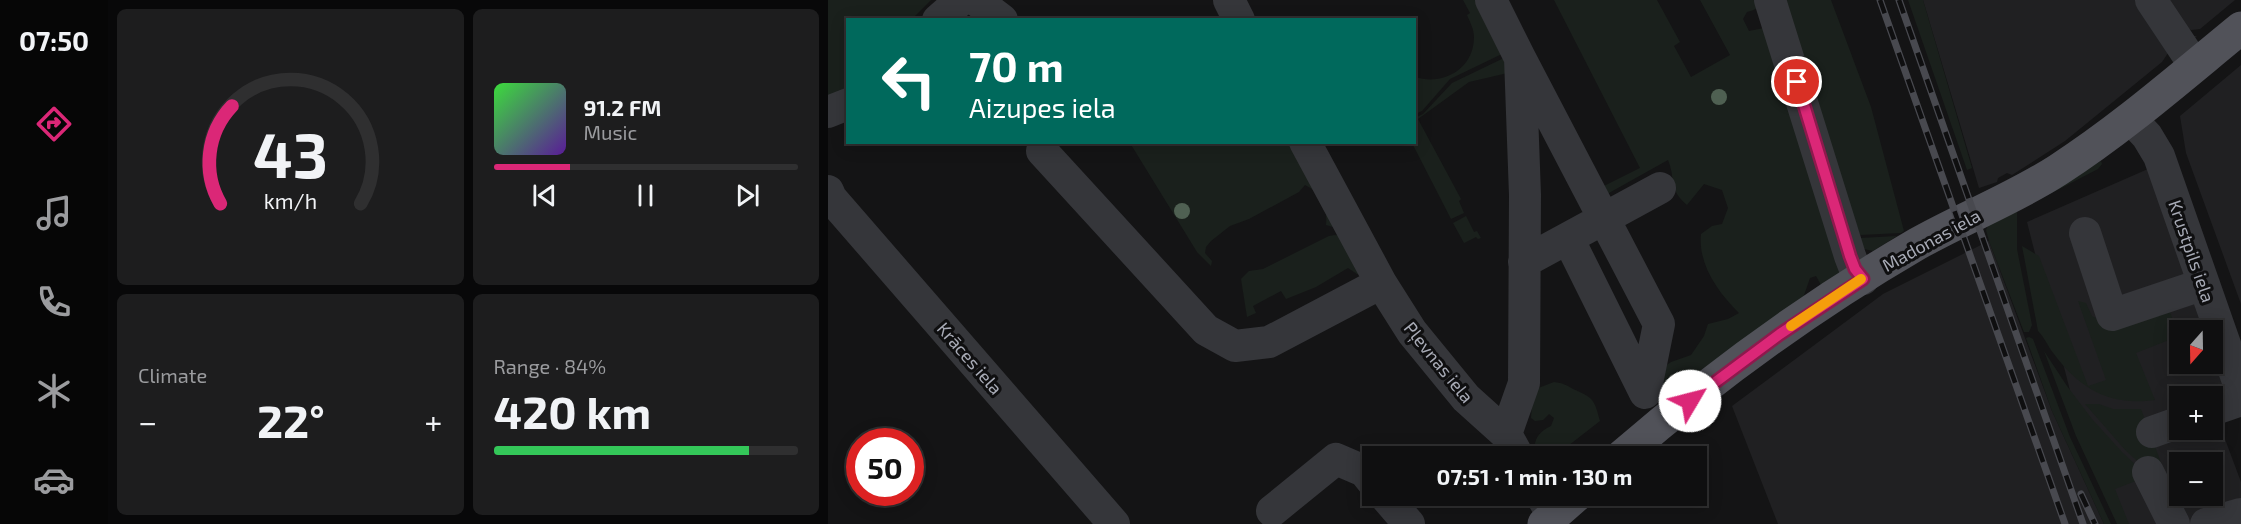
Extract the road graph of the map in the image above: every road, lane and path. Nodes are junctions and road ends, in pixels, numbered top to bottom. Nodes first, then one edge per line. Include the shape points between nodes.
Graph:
1 (960, 0) edge
2 (976, 0) edge
3 (1229, 0) edge
4 (1491, 0) edge
5 (1770, 0) edge
6 (2151, 0) edge
7 (940, 18) edge
8 (999, 18) edge
9 (1238, 18) edge
10 (2241, 28) edge
11 (1520, 58) junction
12 (2195, 66) junction
13 (846, 105) edge
14 (828, 112) edge
15 (2132, 119) junction
16 (1306, 144) edge
17 (1042, 151) dead end
18 (1660, 188) dead end
19 (828, 190) edge
20 (1603, 219) junction
21 (2085, 233) dead end
22 (1568, 238) junction
23 (1524, 262) junction
24 (1863, 279) junction
25 (1381, 283) junction
26 (2204, 285) junction
27 (2241, 390) edge
28 (1645, 393) junction
29 (2241, 400) edge
30 (2223, 406) edge
31 (1662, 422) junction
32 (1512, 445) edge
33 (1634, 446) edge
34 (1362, 470) edge
35 (2148, 472) dead end
36 (1393, 506) edge
37 (1272, 511) dead end
38 (2241, 514) edge
39 (1114, 524) edge
40 (1409, 524) edge
41 (2174, 524) edge
42 (2206, 524) edge

1 - 7 street
2 - 8 street
3 - 9 street
4 - 11 street
5 - 24 street via 1850,256
6 - 12 street
10 - 12 main road, Madonas iela
11 - 20 street
11 - 23 street
12 - 15 main road, Madonas iela
13 - 14 street
15 - 24 main road, Madonas iela via 2017,194 1930,237
15 - 26 street, Krustpils iela via 2159,156
16 - 25 street, Pļevnas iela
17 - 25 street via 1206,330 1235,346 1269,342
18 - 20 street
19 - 39 street, Krāces iela
20 - 22 street
20 - 28 street via 1659,324
21 - 26 street via 2112,315
22 - 23 street
22 - 28 street
23 - 32 street via 1524,382
24 - 31 main road, Madonas iela via 1780,334
25 - 32 street, Pļevnas iela via 1412,332 1466,398
26 - 27 street, Krustpils iela
28 - 31 street
29 - 30 street
31 - 33 main road, Madonas iela
34 - 37 street via 1336,459
35 - 41 street
36 - 40 street
38 - 42 street

